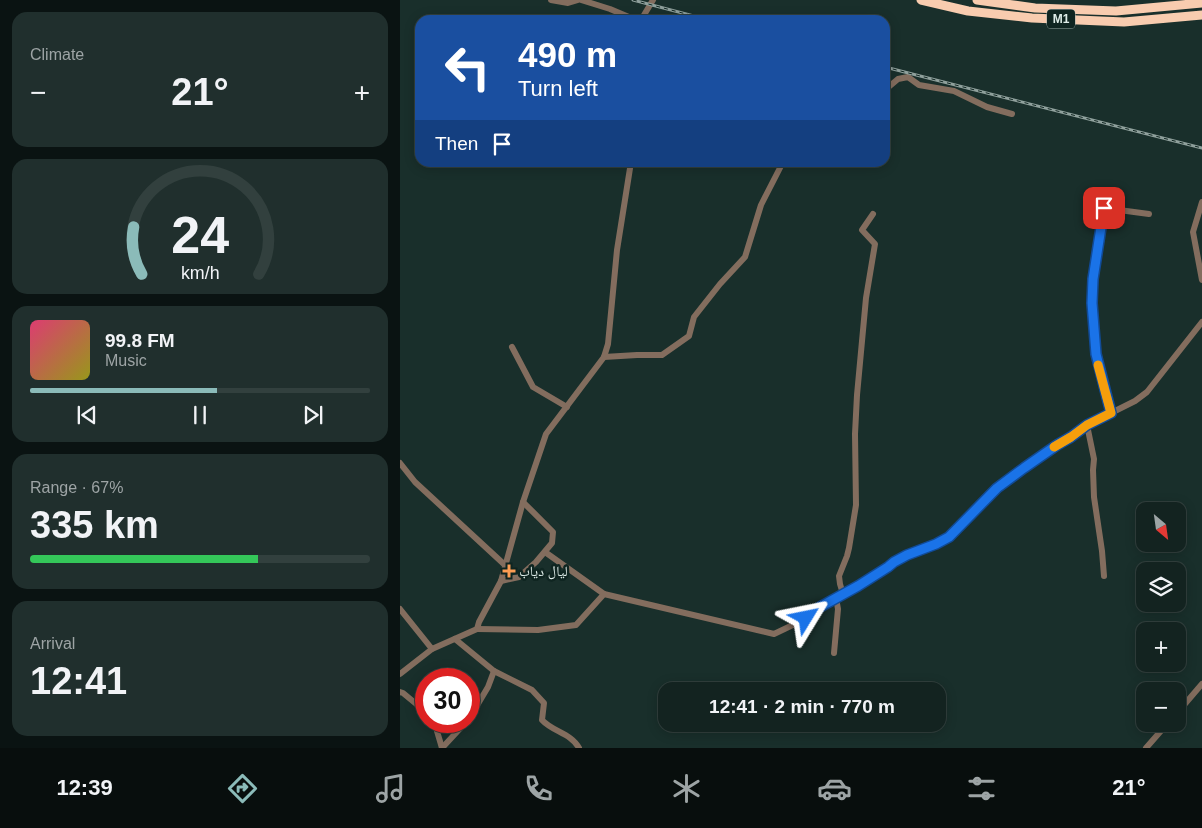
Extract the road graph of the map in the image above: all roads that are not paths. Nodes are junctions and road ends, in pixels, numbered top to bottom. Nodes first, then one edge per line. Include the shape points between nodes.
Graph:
1 (551, 0) edge
2 (580, 0) edge
3 (653, 0) edge
4 (921, 0) edge
5 (977, 0) edge
6 (1202, 3) edge
7 (624, 15) edge
8 (644, 15) edge
9 (1202, 15) edge
10 (890, 86) edge
11 (1012, 114) dead end
12 (630, 167) edge
13 (780, 167) edge
14 (1202, 202) edge
15 (873, 214) dead end
16 (1149, 214) dead end
17 (1202, 280) edge
18 (1202, 322) edge
19 (512, 346) dead end
20 (604, 357) junction
21 (567, 407) junction
22 (1111, 413) junction
23 (1087, 425) junction
24 (400, 463) edge
25 (523, 502) junction
26 (544, 552) junction
27 (506, 566) junction
28 (1104, 576) dead end
29 (501, 581) junction
30 (604, 594) junction
31 (843, 594) junction
32 (836, 598) junction
33 (400, 608) edge
34 (477, 629) junction
35 (456, 639) junction
36 (432, 649) junction
37 (834, 653) dead end
38 (494, 671) junction
39 (400, 674) edge
40 (1202, 684) edge
41 (400, 692) edge
42 (480, 700) edge
43 (1186, 703) edge
44 (415, 704) edge
45 (1160, 732) edge
46 (438, 733) edge
47 (456, 733) edge
48 (442, 748) edge
49 (579, 748) edge
50 (1146, 748) edge

1 - 2 street via 568,3
2 - 7 street
3 - 8 street
4 - 9 highway, M1 via 968,11 1041,18 1124,22
5 - 6 highway, M1 via 1034,8 1116,11
10 - 11 street via 898,79 908,78 919,85 954,91 987,107
12 - 20 street
13 - 20 street via 761,204 745,257 694,317 689,336 662,355
14 - 17 street via 1193,232
15 - 31 street via 862,230 874,244 857,395 856,505 849,548 839,576
16 - 22 street via 1104,208 1092,303 1096,354
18 - 22 street via 1148,392
19 - 21 street via 534,386
20 - 21 street
21 - 25 street via 546,434
22 - 23 street
23 - 28 street via 1094,459 1094,497
23 - 31 street via 1005,482 949,537 907,555
24 - 27 street via 415,482
25 - 26 street via 553,532 552,543
25 - 27 street
26 - 29 street via 519,577
26 - 30 street
27 - 29 street
29 - 34 street
30 - 32 street via 774,634 794,626
30 - 34 street via 576,625 538,630
31 - 32 street
32 - 37 street
33 - 36 street
34 - 35 street
35 - 36 street
35 - 38 street
36 - 39 street
38 - 42 street
38 - 49 street via 532,690 544,703 542,720 571,738
40 - 43 street
41 - 44 street
45 - 50 street
46 - 48 street
47 - 48 street

